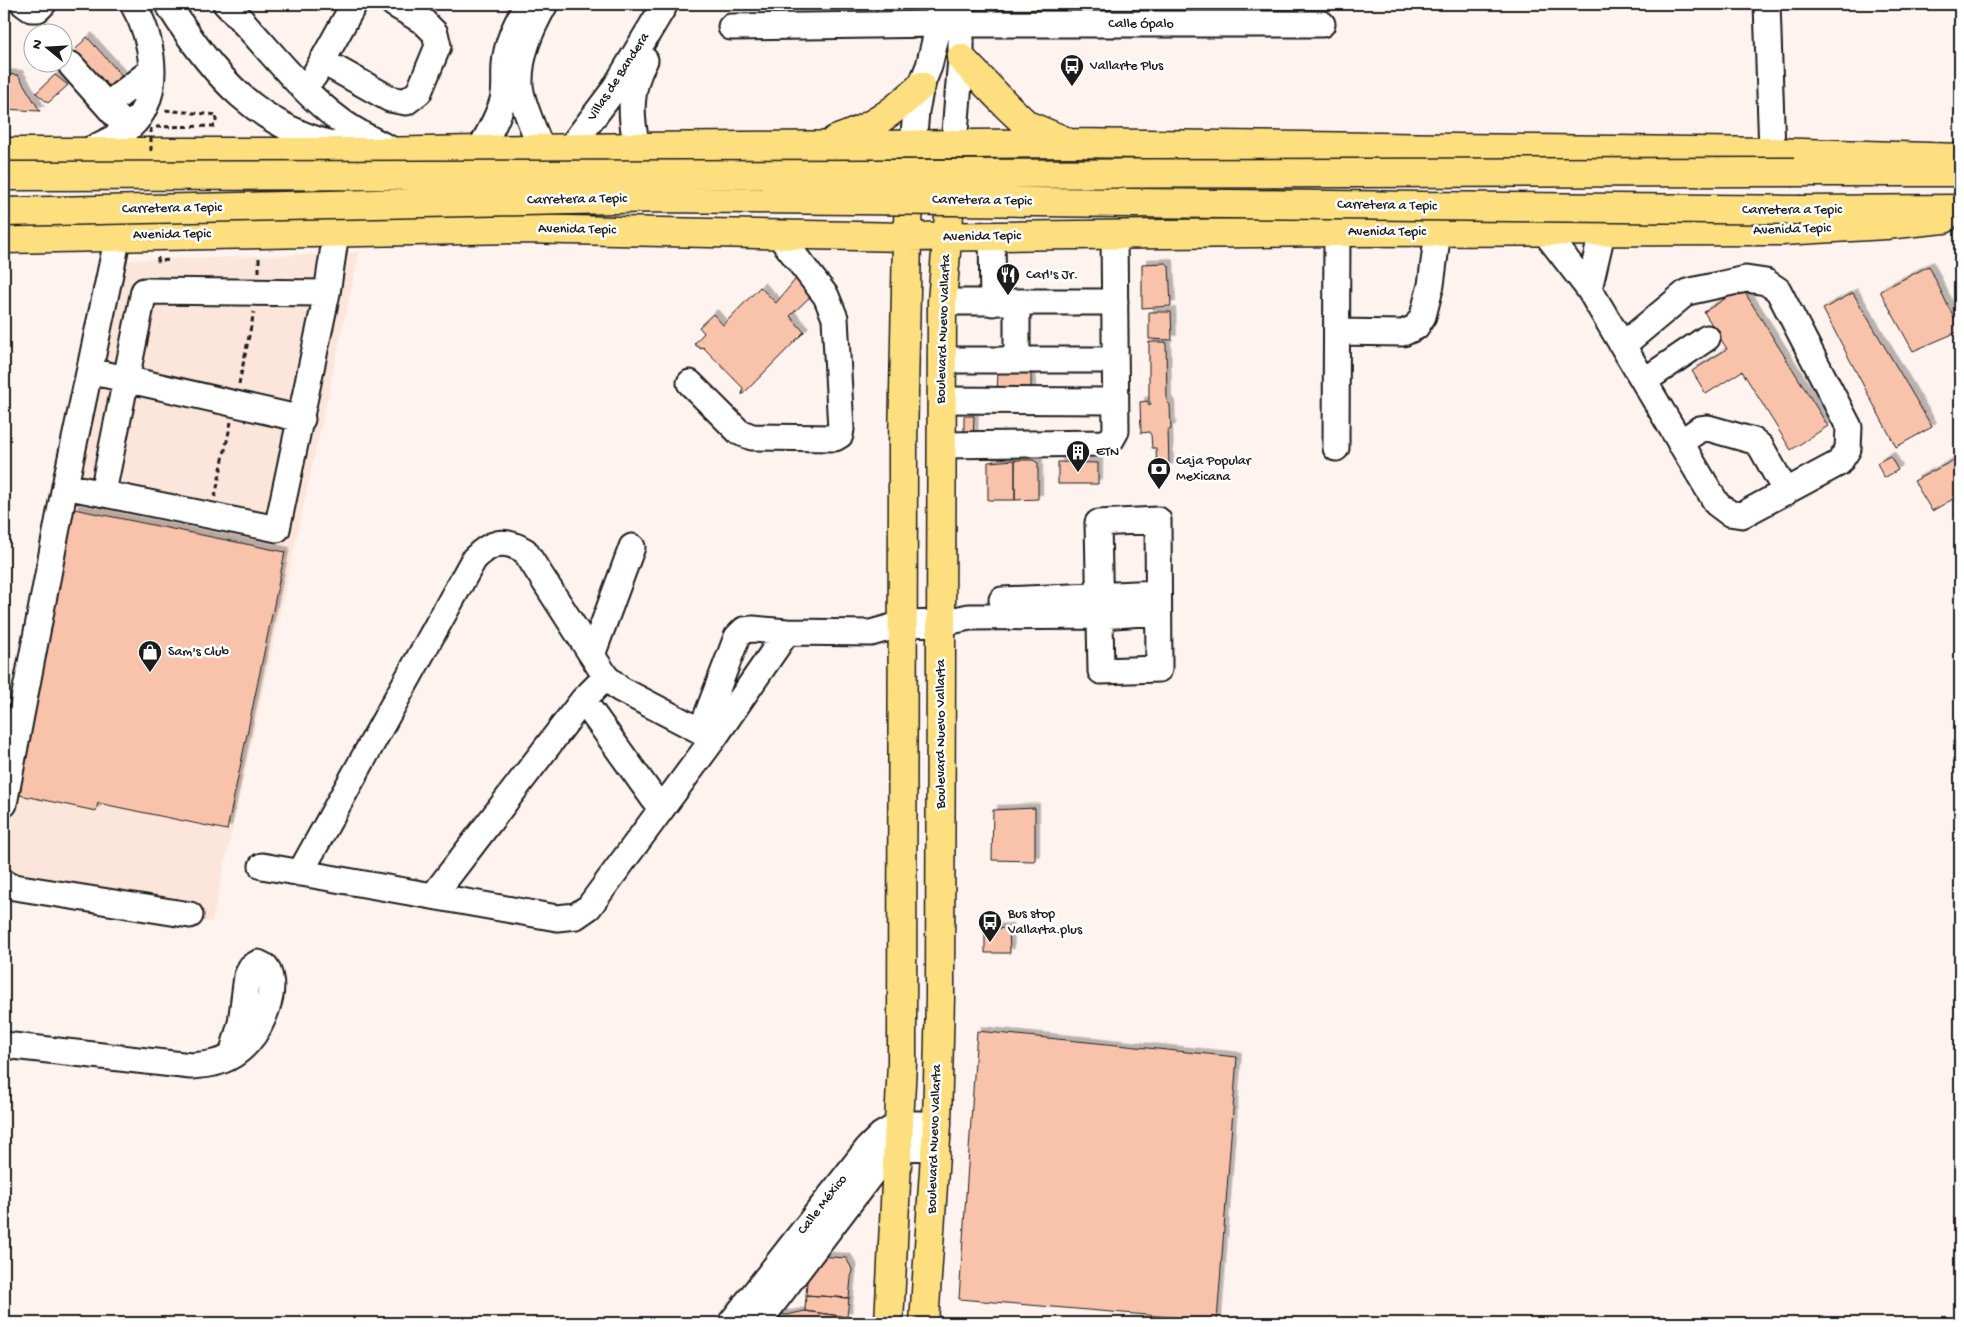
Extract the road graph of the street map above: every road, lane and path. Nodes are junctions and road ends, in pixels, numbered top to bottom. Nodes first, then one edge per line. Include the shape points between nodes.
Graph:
1 (24, 4) edge
2 (43, 4) edge
3 (133, 4) edge
4 (168, 4) edge
5 (226, 4) edge
6 (354, 4) edge
7 (394, 4) edge
8 (528, 4) edge
9 (546, 4) edge
10 (665, 4) edge
11 (679, 4) edge
12 (1767, 4) edge
13 (950, 14) edge
14 (1215, 14) edge
15 (813, 15) edge
16 (1322, 24) dead end
17 (730, 27) dead end
18 (961, 58) junction
19 (322, 61) junction
20 (72, 66) edge
21 (152, 70) junction
22 (921, 86) junction
23 (513, 87) junction
24 (305, 91) junction
25 (622, 94) junction
26 (107, 105) junction
27 (141, 121) junction
28 (1071, 144) junction
29 (821, 145) junction
30 (913, 146) junction
31 (954, 146) junction
32 (637, 147) junction
33 (541, 148) junction
34 (570, 148) junction
35 (480, 149) junction
36 (4, 152) edge
37 (85, 152) junction
38 (383, 152) junction
39 (1772, 152) junction
40 (1960, 158) edge
41 (1960, 172) edge
42 (4, 176) edge
43 (1960, 210) edge
44 (4, 212) edge
45 (1960, 217) edge
46 (1438, 231) junction
47 (1544, 231) junction
48 (1337, 232) junction
49 (336, 233) junction
50 (1602, 233) junction
51 (778, 234) junction
52 (1114, 234) junction
53 (118, 236) junction
54 (907, 237) junction
55 (947, 237) junction
56 (988, 237) junction
57 (4, 239) edge
58 (158, 253) dead end
59 (250, 254) dead end
60 (177, 259) dead end
61 (1589, 289) junction
62 (258, 292) junction
63 (327, 293) junction
64 (942, 298) junction
65 (1115, 302) junction
66 (1005, 303) junction
67 (1337, 332) junction
68 (1706, 338) dead end
69 (1623, 345) junction
70 (942, 360) junction
71 (1017, 360) junction
72 (1115, 360) junction
73 (90, 371) junction
74 (125, 378) junction
75 (1644, 381) junction
76 (690, 383) dead end
77 (941, 400) junction
78 (1115, 401) junction
79 (234, 403) junction
80 (302, 419) junction
81 (1680, 443) junction
82 (942, 445) junction
83 (1336, 448) dead end
84 (66, 486) junction
85 (103, 492) junction
86 (1786, 492) junction
87 (211, 515) junction
88 (632, 547) dead end
89 (1158, 603) junction
90 (1100, 606) junction
91 (942, 623) junction
92 (902, 624) junction
93 (787, 632) junction
94 (592, 655) junction
95 (606, 677) junction
96 (583, 700) junction
97 (707, 734) junction
98 (4, 804) edge
99 (661, 809) junction
100 (262, 866) dead end
101 (300, 873) junction
102 (4, 882) edge
103 (433, 896) junction
104 (190, 915) dead end
105 (4, 1045) edge
106 (232, 1055) dead end
107 (900, 1136) junction
108 (937, 1136) junction
109 (731, 1323) edge
110 (758, 1323) edge
111 (889, 1323) edge
112 (924, 1323) edge

1 - 2 street via 38,9
3 - 21 street via 147,35
4 - 38 street via 190,40 218,74 243,99 276,122 305,136
5 - 24 street
6 - 19 street
7 - 19 street via 424,22 435,33 438,46 419,92 406,102 390,98
8 - 23 street via 510,40 505,64
9 - 23 street via 529,34
10 - 25 street, Villas de Bandera
11 - 25 street, Villas de Bandera via 635,81
12 - 39 street
13 - 14 street, Calle Ópalo
13 - 15 street, Calle Ópalo
13 - 18 street
13 - 22 street
14 - 16 street, Calle Ópalo
15 - 17 street, Calle Ópalo
18 - 28 main road via 1027,125
18 - 31 street
19 - 24 street
20 - 26 street
21 - 26 street
21 - 27 street
22 - 29 main road via 880,120
22 - 30 street
23 - 33 street
23 - 35 street
24 - 38 street
25 - 32 street, Villas de Bandera via 631,114
25 - 34 street, Villas de Bandera
26 - 27 street
27 - 27 path via 217,115 215,126
27 - 37 street
28 - 31 main road
28 - 39 main road
29 - 30 main road
29 - 32 main road
30 - 31 main road
30 - 54 main road
31 - 55 main road, Boulevard Nuevo Vallarta
32 - 34 main road
33 - 34 main road
33 - 35 main road
35 - 38 main road
36 - 37 main road
37 - 38 main road
39 - 40 main road
41 - 42 main road, Carretera a Tepic, bridge
43 - 44 main road, Carretera a Tepic, bridge via 661,198
45 - 50 main road, Avenida Tepic via 1782,231
46 - 47 main road, Avenida Tepic
46 - 48 main road, Avenida Tepic
46 - 67 street via 1431,286 1423,316 1416,327 1404,333
47 - 50 main road, Avenida Tepic
47 - 61 street
48 - 52 main road, Avenida Tepic
48 - 67 street
49 - 51 main road, Avenida Tepic via 520,228
49 - 53 main road, Avenida Tepic
49 - 63 street
50 - 61 street
51 - 54 main road, Avenida Tepic
51 - 76 street via 826,296 835,318 840,435 835,438 752,437 739,432
52 - 56 main road, Avenida Tepic
52 - 65 street
53 - 57 main road, Avenida Tepic
53 - 73 street
54 - 55 main road, Avenida Tepic
54 - 92 main road
55 - 56 main road, Avenida Tepic
55 - 64 main road, Boulevard Nuevo Vallarta
56 - 64 main road via 960,264
56 - 66 street
58 - 60 path via 158,261
59 - 62 path via 260,253
61 - 69 street
62 - 63 street
62 - 74 street via 144,291
62 - 79 path
63 - 80 street
64 - 66 street
64 - 70 main road, Boulevard Nuevo Vallarta
65 - 66 street
65 - 72 street
66 - 71 street
67 - 83 street
68 - 75 street
69 - 75 street
69 - 86 street via 1687,292 1746,279 1766,282 1778,290 1849,427 1848,449 1839,463
70 - 71 street
70 - 77 main road, Boulevard Nuevo Vallarta
71 - 72 street
72 - 78 street
73 - 74 street
73 - 84 street
74 - 79 street
74 - 85 street
75 - 81 street
77 - 78 street
77 - 82 main road, Boulevard Nuevo Vallarta
78 - 82 street via 1116,431 1111,440 1103,443
79 - 80 street
79 - 87 path
80 - 87 street via 277,529
81 - 86 street via 1700,429 1708,428 1754,441 1761,447
81 - 86 street via 1717,504 1729,513 1742,515
82 - 91 main road, Boulevard Nuevo Vallarta
84 - 85 street
84 - 98 street
85 - 87 street
88 - 94 street
89 - 90 street
89 - 90 street via 1159,669 1101,671
89 - 90 street via 1158,520 1098,522
90 - 91 street via 969,617
91 - 92 street
91 - 108 main road, Boulevard Nuevo Vallarta
92 - 93 street via 871,633
92 - 107 main road via 904,988
93 - 97 street
93 - 97 street via 752,629 744,630 738,637
94 - 95 street
94 - 101 street via 525,550 512,543 498,543 485,548 474,559
95 - 96 street
95 - 97 street via 620,688
96 - 99 street
96 - 103 street
97 - 99 street
99 - 103 street via 589,907 576,916 557,918
100 - 101 street
101 - 103 street
102 - 104 street via 8,886
105 - 106 street via 191,1066 214,1063
107 - 108 street
107 - 109 street, Calle México via 881,1135 868,1148
107 - 110 street, Calle México
107 - 111 main road
108 - 112 main road, Boulevard Nuevo Vallarta

